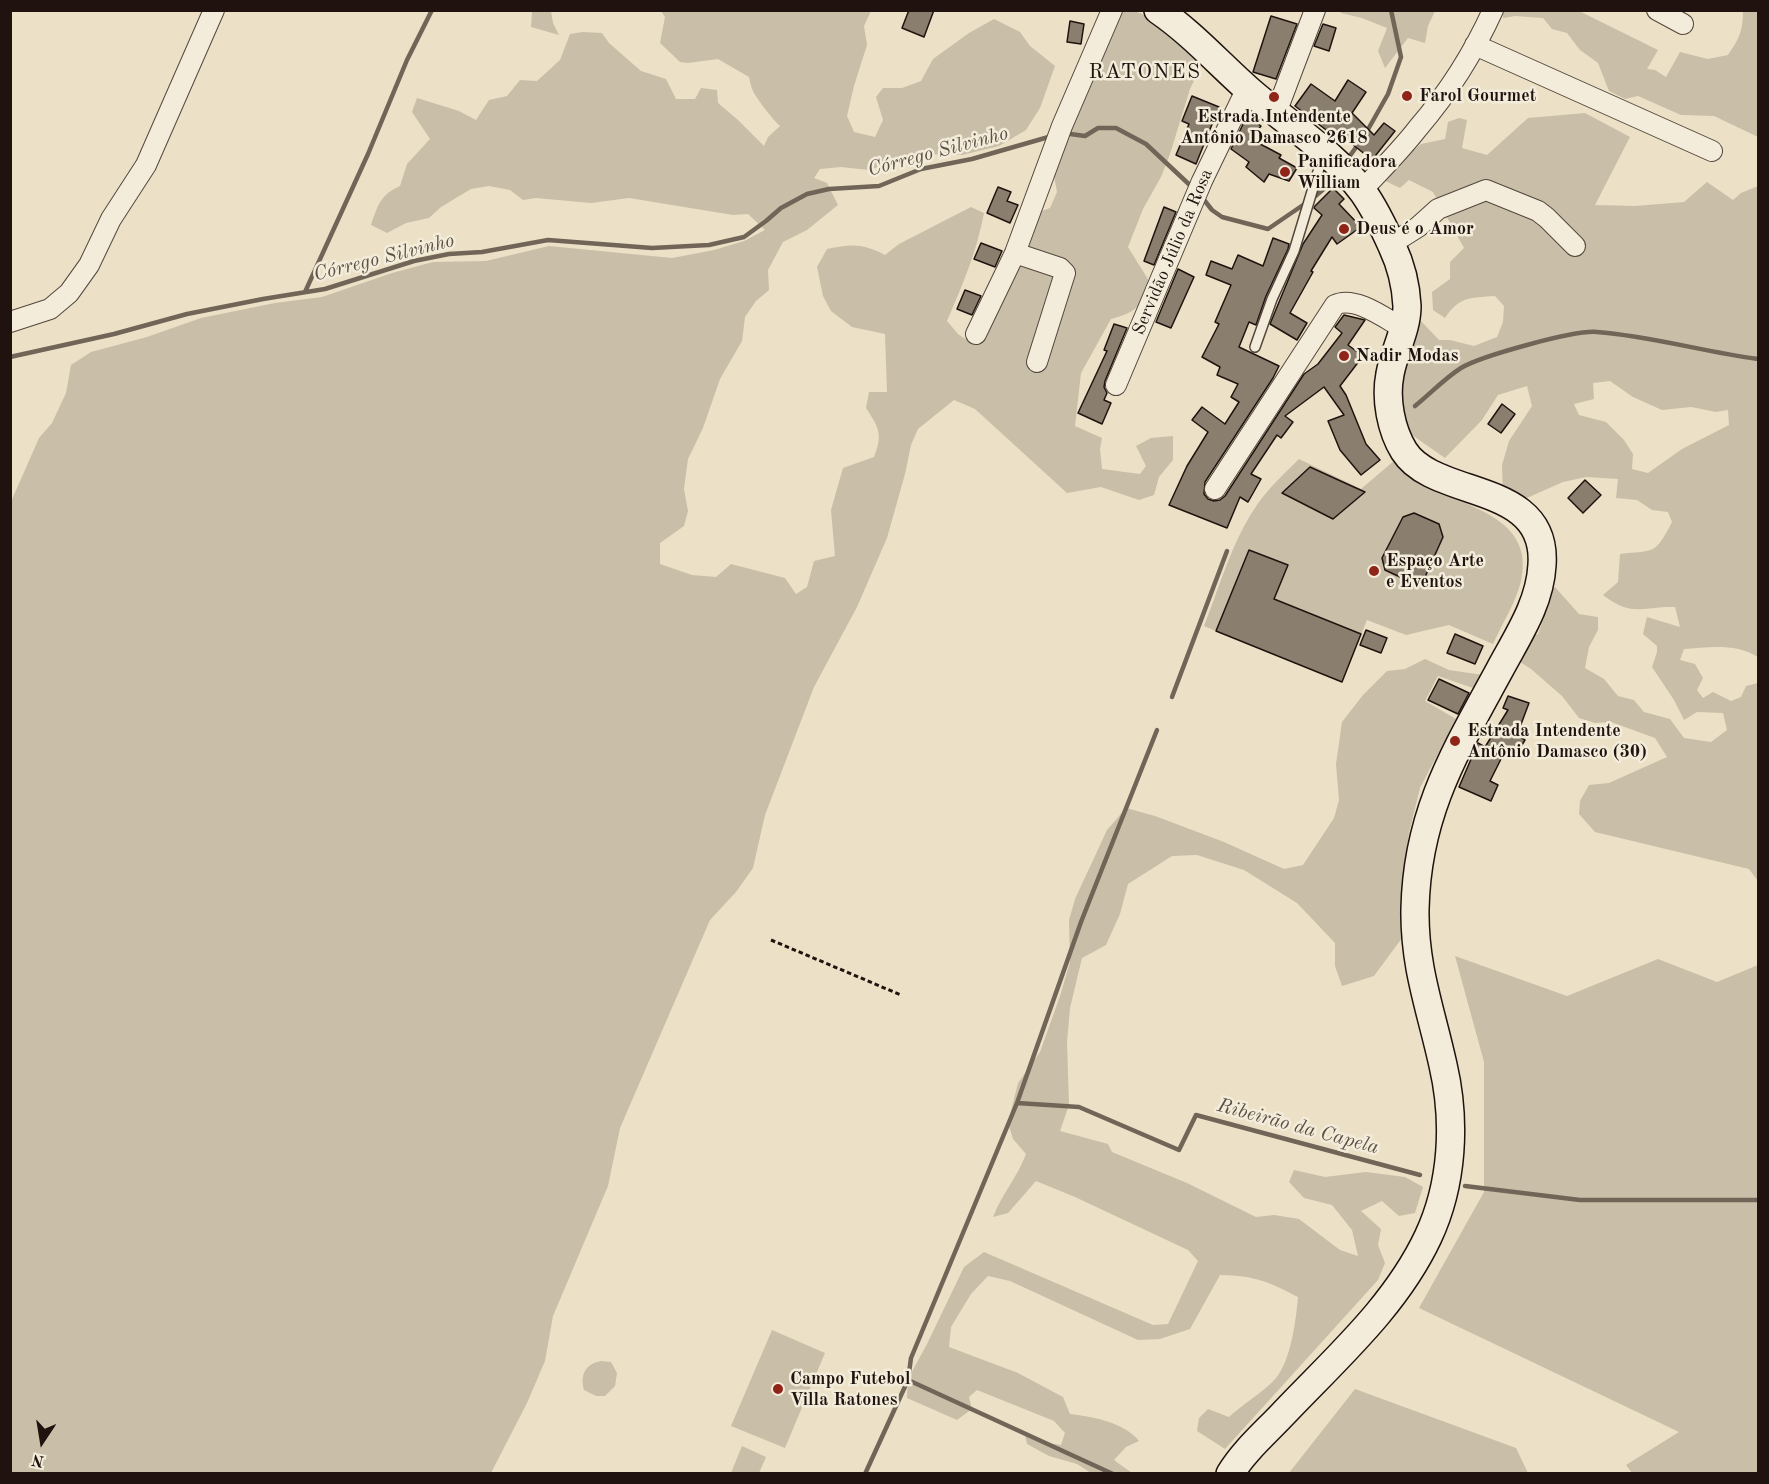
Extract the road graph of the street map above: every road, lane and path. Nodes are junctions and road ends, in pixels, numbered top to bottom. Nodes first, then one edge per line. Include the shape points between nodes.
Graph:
1 (214, 10) edge
2 (1112, 10) edge
3 (1158, 10) edge
4 (1315, 10) edge
5 (1493, 10) edge
6 (1656, 10) edge
7 (1683, 24) dead end
8 (1475, 45) junction
9 (1247, 88) junction
10 (1276, 113) junction
11 (1712, 151) dead end
12 (1336, 171) junction
13 (1391, 244) junction
14 (1575, 246) dead end
15 (1015, 253) junction
16 (10, 322) edge
17 (1404, 328) junction
18 (976, 334) dead end
19 (1255, 347) dead end
20 (1037, 362) dead end
21 (1116, 385) dead end
22 (1215, 489) dead end
23 (771, 940) dead end
24 (901, 995) dead end
25 (1230, 1473) edge

1 - 16 street via 146,165 111,219 89,265 69,293 50,309
2 - 15 street via 1062,126
3 - 9 main road via 1197,40
4 - 10 street
5 - 8 street
6 - 7 street
8 - 11 street
8 - 12 street via 1419,128
9 - 10 main road
9 - 21 street, Servidão Júlio da Rosa via 1202,181
10 - 12 main road
12 - 13 main road via 1382,223
12 - 19 lane via 1306,211
13 - 14 street via 1438,209 1486,190 1538,211
13 - 17 main road via 1403,279 1407,309
15 - 18 street
15 - 20 street via 1060,267 1065,273
17 - 22 street via 1352,302 1335,305
17 - 25 main road via 1389,376 1388,394 1401,447 1412,462 1429,473 1492,496 1529,520 1540,537 1540,583 1536,601 1443,777 1419,862 1416,943 1420,976 1449,1094 1451,1127 1445,1192 1429,1237 1379,1313
23 - 24 path

